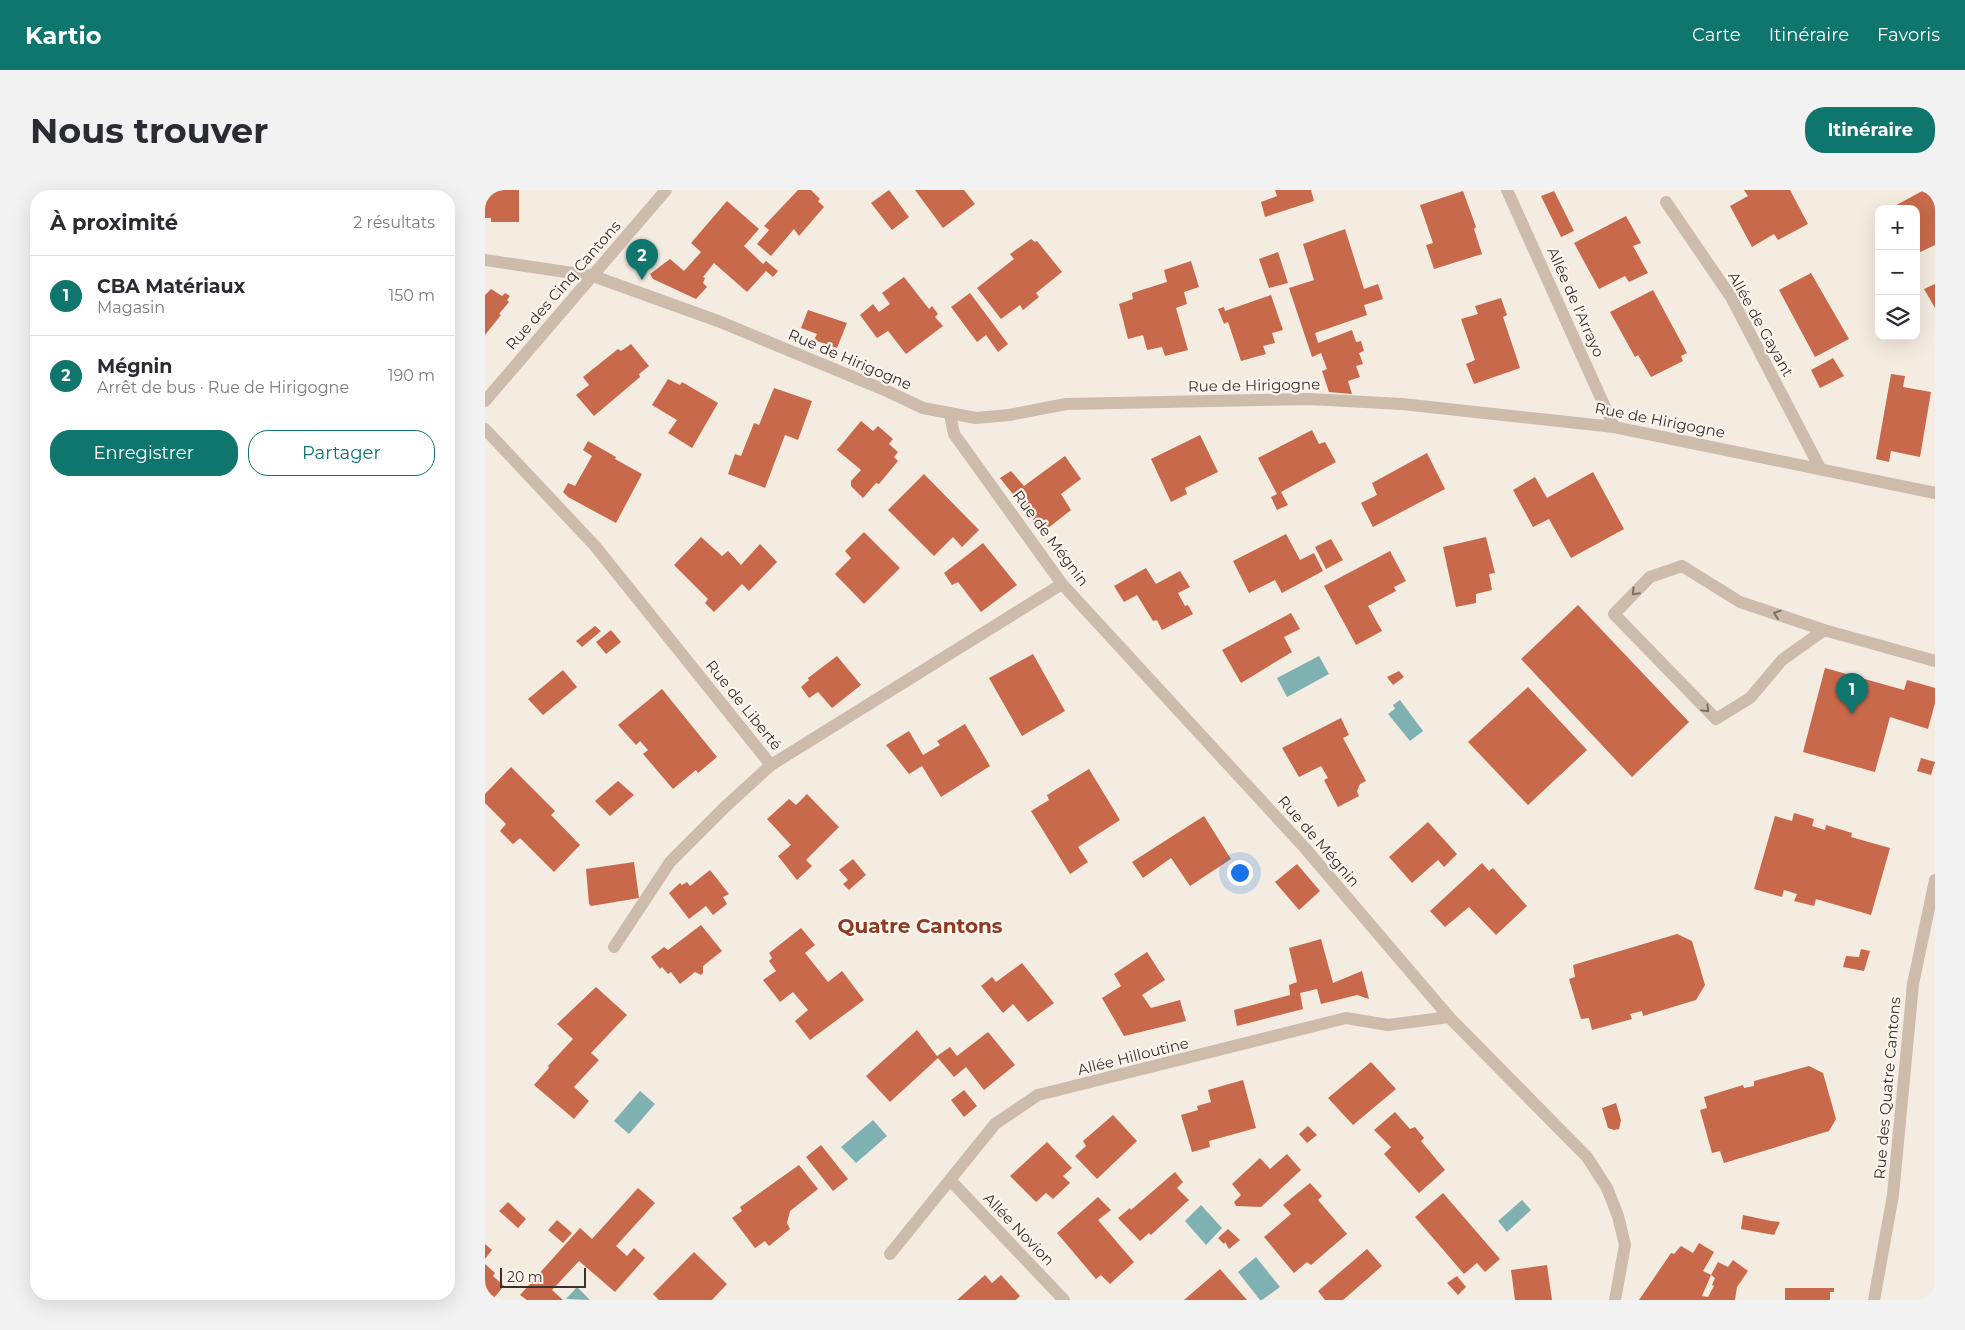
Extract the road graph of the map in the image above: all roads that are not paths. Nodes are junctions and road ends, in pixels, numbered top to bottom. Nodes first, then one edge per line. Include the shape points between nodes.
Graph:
1 (666, 190) edge
2 (1507, 190) edge
3 (1666, 202) dead end
4 (485, 260) edge
5 (593, 276) junction
6 (485, 402) edge
7 (950, 414) junction
8 (1614, 427) junction
9 (485, 429) edge
10 (1820, 468) junction
11 (1935, 493) edge
12 (1062, 584) junction
13 (1824, 630) junction
14 (1935, 661) edge
15 (771, 765) junction
16 (1935, 880) edge
17 (614, 947) dead end
18 (1449, 1017) junction
19 (950, 1180) junction
20 (890, 1254) dead end
21 (1064, 1300) edge
22 (1615, 1300) edge
23 (1874, 1300) edge

1 - 5 street, Rue des Cinq Cantons
2 - 8 street, Allée de l'Arrayo
3 - 10 street, Allée de Gayant via 1731,297
4 - 5 street, Rue de Hirigogne
5 - 6 street, Rue des Cinq Cantons
5 - 7 street, Rue de Hirigogne via 718,321 923,408
7 - 8 street, Rue de Hirigogne via 975,418 1066,404 1309,399 1412,405
7 - 12 street, Rue de Mégnin via 954,434
8 - 10 street, Rue de Hirigogne
9 - 15 street, Rue de Liberté via 595,546
10 - 11 street, Rue de Hirigogne
12 - 15 street, Rue de Liberté
12 - 18 street, Rue de Mégnin via 1304,847
13 -> 13 street via 1740,602 1683,566 1650,577 1614,614 1716,719 1750,698 1783,660
13 - 14 street
15 - 17 street via 670,862
16 - 23 street, Rue des Quatre Cantons via 1913,984 1893,1195
18 - 19 street, Allée Hilloutine via 1388,1025 1345,1018 1038,1095 995,1124
18 - 22 street, Rue de Mégnin via 1587,1158 1607,1188 1625,1245
19 - 20 street, Allée Hilloutine
19 - 21 street, Allée Novion

